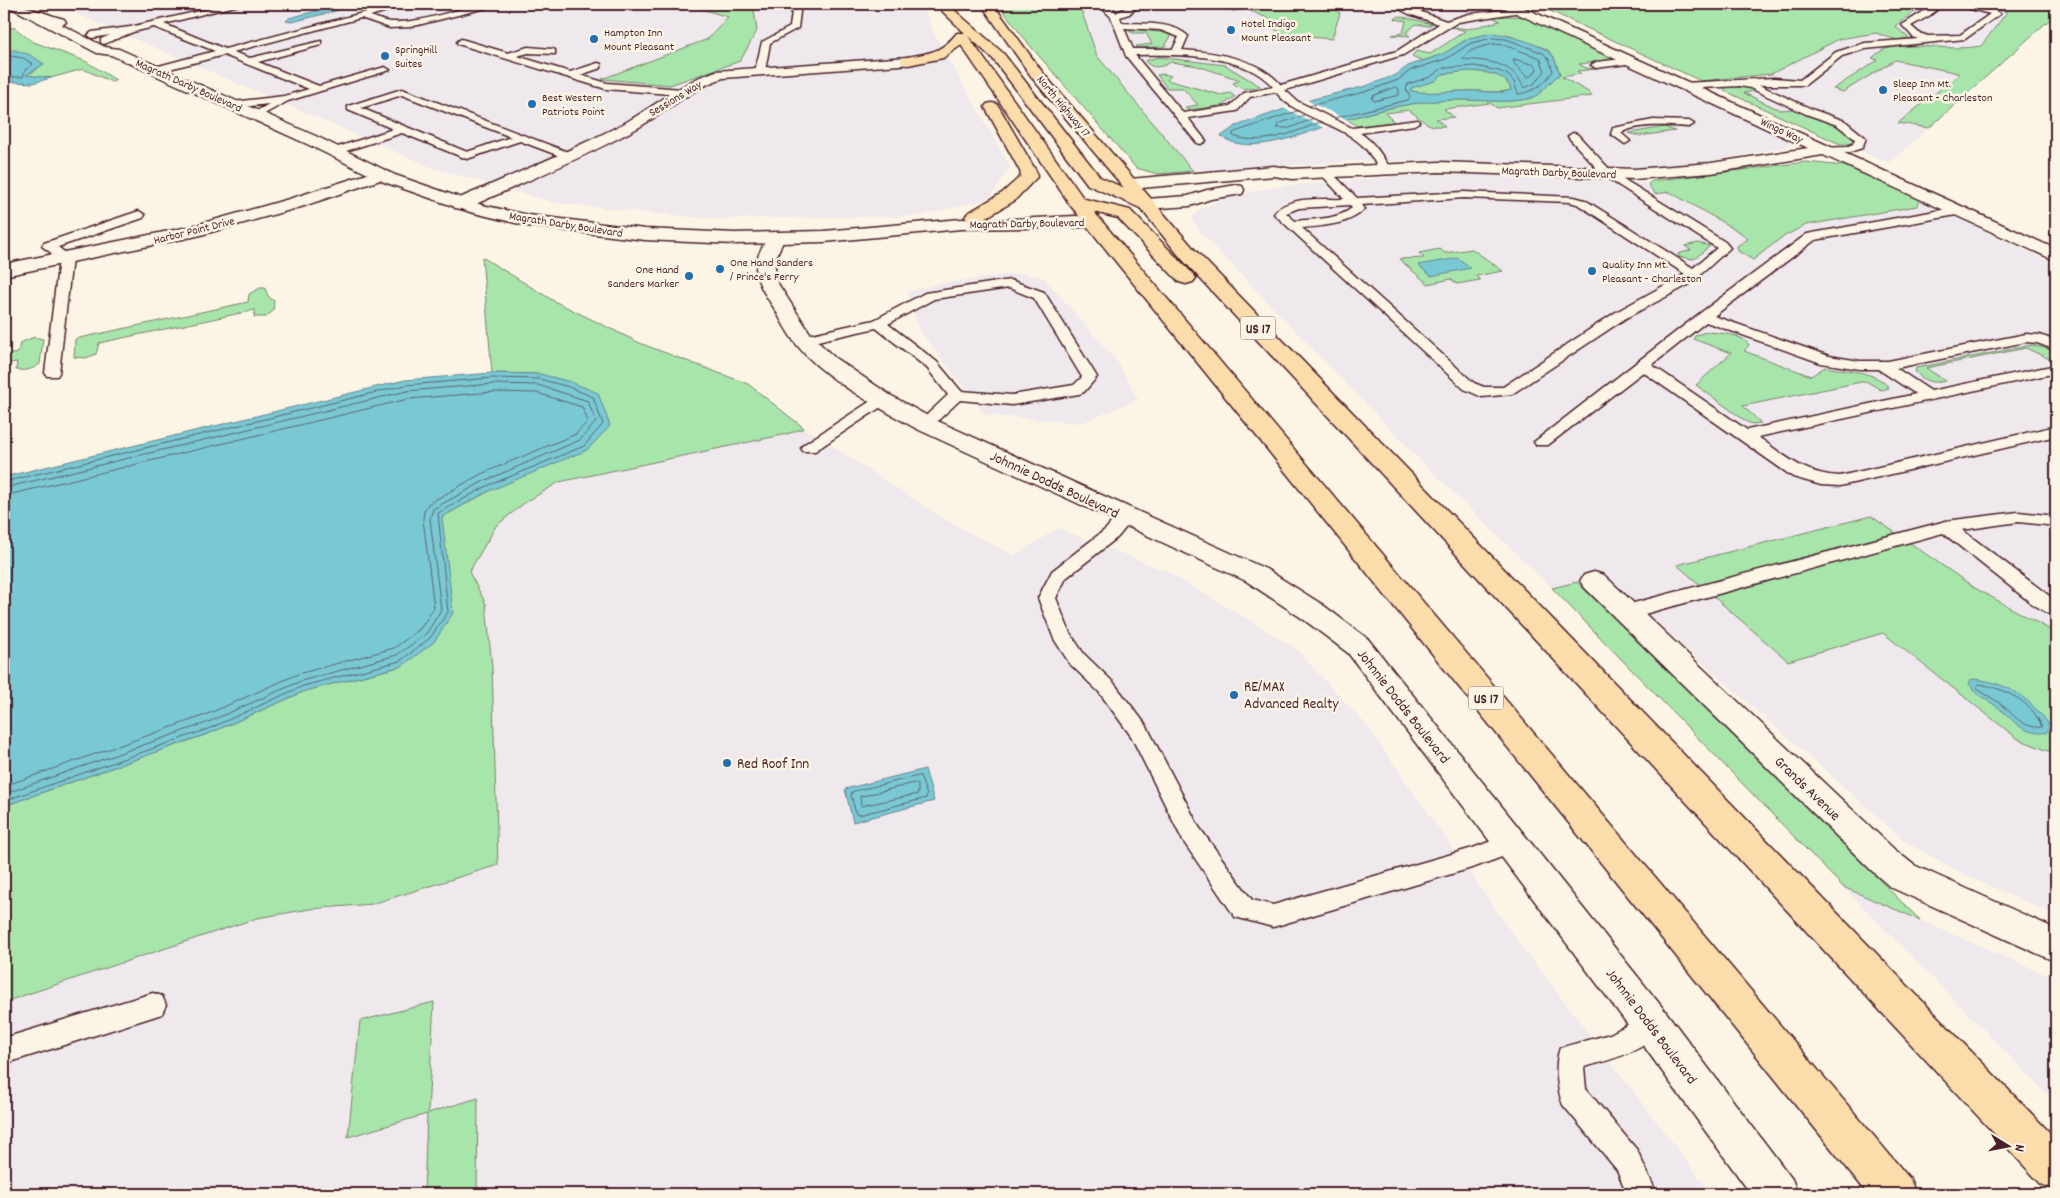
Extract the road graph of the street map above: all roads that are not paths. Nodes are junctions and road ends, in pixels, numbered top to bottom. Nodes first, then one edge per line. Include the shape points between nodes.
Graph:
1 (10, 4) edge
2 (239, 4) edge
3 (406, 4) edge
4 (498, 4) edge
5 (797, 4) edge
6 (987, 4) edge
7 (1107, 4) edge
8 (1137, 4) edge
9 (1394, 4) edge
10 (1940, 4) edge
11 (1962, 4) edge
12 (946, 7) edge
13 (1514, 7) edge
14 (362, 16) junction
15 (43, 18) junction
16 (1116, 21) junction
17 (155, 24) junction
18 (1446, 24) junction
19 (390, 26) junction
20 (130, 30) junction
21 (370, 30) dead end
22 (92, 35) junction
23 (962, 36) junction
24 (1927, 39) junction
25 (461, 42) dead end
26 (318, 43) dead end
27 (109, 47) junction
28 (224, 52) junction
29 (552, 52) dead end
30 (1130, 52) junction
31 (1176, 52) junction
32 (507, 56) junction
33 (908, 61) joint
34 (1631, 61) junction
35 (248, 62) junction
36 (584, 62) dead end
37 (1596, 65) dead end
38 (598, 66) joint
39 (154, 70) junction
40 (385, 70) dead end
41 (760, 71) junction
42 (571, 75) junction
43 (990, 78) junction
44 (1746, 84) junction
45 (1684, 86) junction
46 (318, 89) junction
47 (1278, 89) junction
48 (682, 92) junction
49 (285, 99) junction
50 (233, 105) junction
51 (257, 116) junction
52 (1181, 116) junction
53 (1414, 122) dead end
54 (1689, 124) dead end
55 (1339, 126) joint
56 (403, 129) junction
57 (1350, 131) junction
58 (1573, 136) dead end
59 (519, 138) junction
60 (1201, 140) dead end
61 (1625, 141) dead end
62 (1825, 150) junction
63 (336, 151) junction
64 (569, 156) junction
65 (1384, 168) junction
66 (1324, 171) junction
67 (380, 174) junction
68 (1292, 174) junction
69 (1608, 174) junction
70 (1130, 184) junction
71 (1353, 201) junction
72 (461, 204) junction
73 (1146, 204) junction
74 (1039, 206) dead end
75 (1076, 209) junction
76 (1958, 211) junction
77 (138, 215) dead end
78 (968, 220) junction
79 (1292, 225) junction
80 (775, 240) junction
81 (2056, 256) edge
82 (66, 258) junction
83 (4, 270) edge
84 (1694, 274) junction
85 (1704, 316) junction
86 (879, 323) junction
87 (804, 340) junction
88 (2056, 346) edge
89 (1644, 365) junction
90 (1881, 365) junction
91 (2056, 369) edge
92 (52, 373) dead end
93 (956, 394) junction
94 (1929, 396) junction
95 (882, 400) junction
96 (1327, 401) junction
97 (925, 424) junction
98 (2056, 431) edge
99 (1745, 435) junction
100 (1542, 442) dead end
101 (809, 448) dead end
102 (1126, 516) junction
103 (2056, 520) edge
104 (1946, 527) junction
105 (1594, 581) dead end
106 (2056, 609) edge
107 (1626, 612) junction
108 (1510, 844) junction
109 (2056, 946) edge
110 (153, 1005) dead end
111 (1652, 1025) junction
112 (4, 1051) edge
113 (2056, 1169) edge
114 (1642, 1194) edge
115 (1777, 1194) edge
116 (1895, 1194) edge

1 - 15 street, Magrath Darby Boulevard
2 - 17 lane
3 - 14 lane
4 - 19 lane
5 - 41 lane via 794,28 766,42
6 - 70 highway, North Highway 17 / US 17 via 1038,76
7 - 16 lane
8 - 16 lane
9 - 18 lane
10 - 24 lane via 1906,25 1916,35
11 - 24 lane via 1996,14 1962,38
12 - 23 highway, US 17
12 - 73 highway via 998,56 1094,181
13 - 18 lane
13 - 34 street, Wingo Way
14 - 19 lane
14 - 28 lane
15 - 22 street, Magrath Darby Boulevard
15 - 27 street, Magrath Darby Boulevard via 45,22 102,50
16 - 30 lane
16 - 31 lane via 1167,29 1184,36
17 - 20 lane
17 - 28 lane
18 - 47 lane via 1400,54
19 - 21 lane
20 - 22 lane
20 - 27 lane
22 - 27 street, Magrath Darby Boulevard
23 - 33 highway via 945,54
23 - 43 highway, US 17
24 - 44 lane via 1865,46 1839,54 1802,83
25 - 32 lane
26 - 35 lane
27 - 39 street, Magrath Darby Boulevard
28 - 35 lane
28 - 39 lane
29 - 32 lane via 528,50
30 - 31 lane
30 - 52 lane
31 - 47 lane via 1227,59 1269,78
32 - 42 lane
33 - 41 street, Sessions Way
34 - 37 lane
34 - 45 street, Wingo Way
35 - 46 lane
36 - 38 lane
38 - 42 lane
39 - 50 street, Magrath Darby Boulevard
40 - 46 lane
41 - 48 street, Sessions Way via 721,74
42 - 48 lane via 606,86
43 - 75 highway, US 17
43 - 78 highway via 985,92 1029,177 1008,197
44 - 45 lane
44 - 62 lane via 1840,123 1861,138 1858,146 1847,150
45 - 62 street, Wingo Way
46 - 49 lane
47 - 52 lane via 1247,95 1233,109
47 - 55 lane via 1290,101
48 - 64 street, Sessions Way via 630,126
49 - 50 lane
49 - 51 lane
50 - 51 street, Magrath Darby Boulevard
51 - 63 street, Magrath Darby Boulevard
52 - 60 lane
53 - 57 lane
54 - 61 lane via 1626,127 1616,134
55 - 57 lane
56 - 59 lane via 467,156
56 - 59 lane via 352,108 402,92
56 - 63 lane
57 - 65 lane via 1368,144
58 - 69 lane
59 - 64 lane
62 - 69 street, Magrath Darby Boulevard via 1673,172
62 - 76 street, Wingo Way
63 - 67 street, Magrath Darby Boulevard
64 - 72 street, Sessions Way
65 - 66 street, Magrath Darby Boulevard
65 - 69 street, Magrath Darby Boulevard
66 - 68 street, Magrath Darby Boulevard
66 - 71 lane
67 - 72 street, Magrath Darby Boulevard
67 - 82 street, Harbor Point Drive via 295,203 191,232
68 - 70 street, Magrath Darby Boulevard via 1274,170
68 - 73 street, Magrath Darby Boulevard via 1279,183 1207,195 1190,201
69 - 84 lane via 1722,245 1724,248
70 - 73 highway, North Highway 17 / US 17
71 - 79 lane via 1358,209 1354,215
71 - 79 lane via 1297,205 1283,210 1280,214
71 - 84 lane via 1464,195 1581,202
72 - 80 street, Magrath Darby Boulevard via 552,225 612,232 677,239
73 - 96 highway, US 17 via 1188,254
74 - 78 street, Magrath Darby Boulevard via 1001,210
75 - 78 street, Magrath Darby Boulevard via 1063,220 980,226
75 - 96 highway via 1124,214 1278,374
75 - 116 highway, US 17
76 - 81 street, Wingo Way
76 - 85 lane via 1811,237
77 - 82 lane via 48,246
78 - 80 street, Magrath Darby Boulevard via 836,237
79 - 84 lane via 1469,386 1482,392 1507,391 1621,315 1685,282
80 - 87 street, Johnnie Dodds Boulevard via 765,260 767,282
82 - 83 street, Harbor Point Drive
82 - 92 lane
85 - 89 lane
85 - 90 lane via 1826,360
86 - 87 lane
86 - 93 lane via 932,366
86 - 93 lane via 930,296 1010,284 1039,294 1090,377 1079,389 1012,400
87 - 95 street, Johnnie Dodds Boulevard via 827,363
88 - 90 lane via 2040,339 2026,338
89 - 99 lane
89 - 100 lane
90 - 94 lane
91 - 94 lane
93 - 97 lane
94 - 99 lane
95 - 97 street, Johnnie Dodds Boulevard
95 - 101 lane
96 - 113 highway, US 17
97 - 102 street, Johnnie Dodds Boulevard
98 - 99 lane via 1840,481 1821,480 1798,473
102 - 108 street, Johnnie Dodds Boulevard via 1256,575 1358,646
102 - 108 lane via 1112,533 1058,575 1047,598 1061,634 1077,659 1106,686 1139,732 1191,834 1244,909 1272,916
103 - 104 lane via 2018,517
104 - 106 lane
104 - 107 lane
105 - 107 street, Grands Avenue
107 - 109 street, Grands Avenue via 1902,876
108 - 111 street, Johnnie Dodds Boulevard
110 - 112 lane
111 - 114 lane via 1615,1046 1570,1056 1573,1095 1627,1160
111 - 115 street, Johnnie Dodds Boulevard

